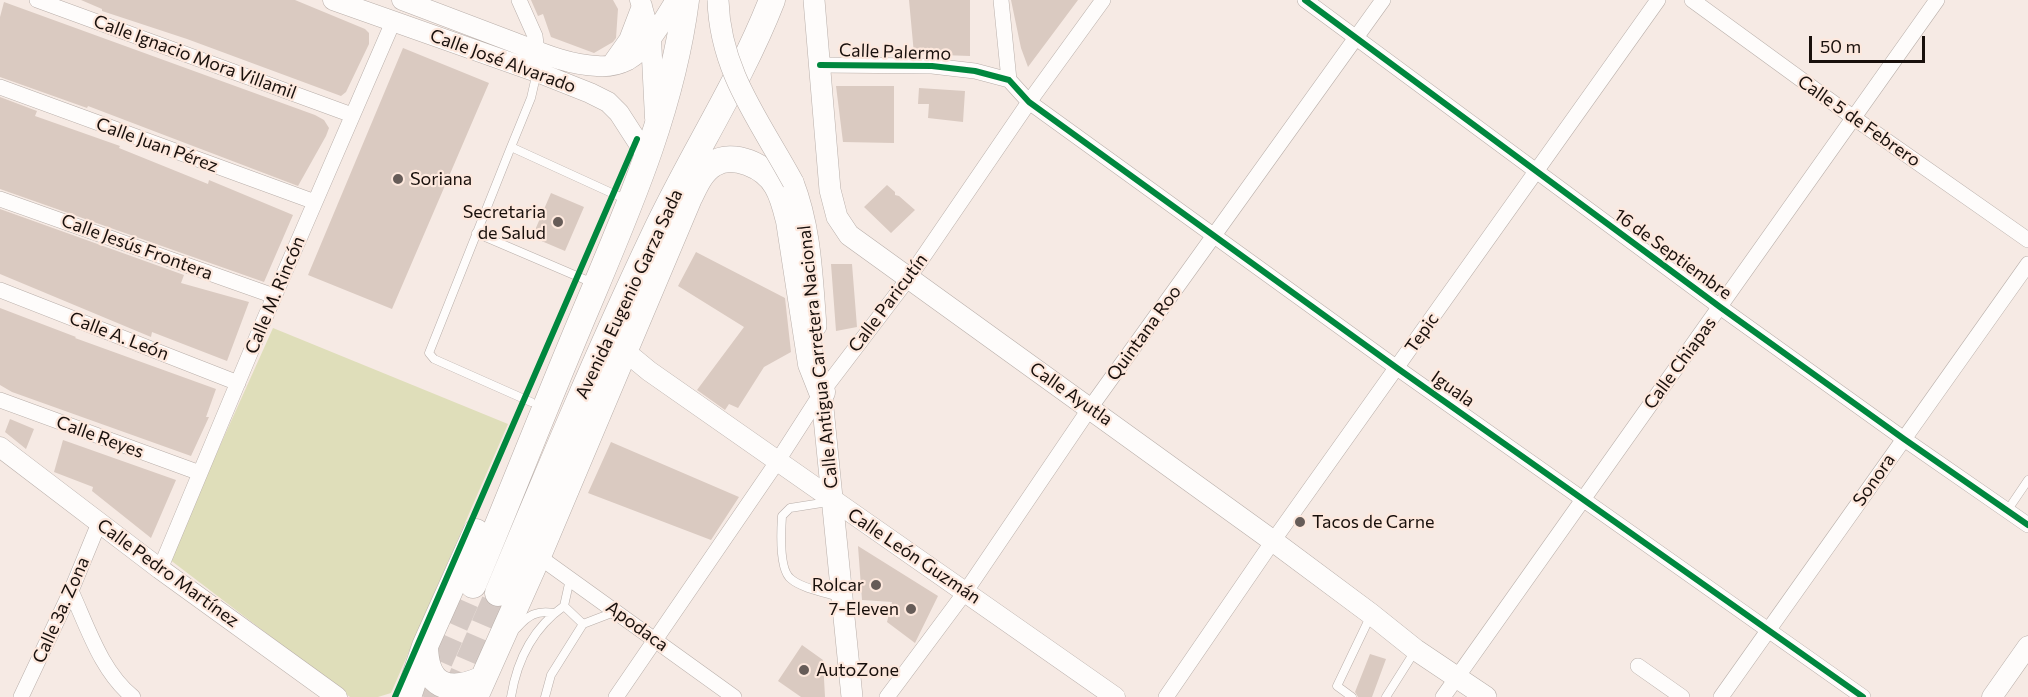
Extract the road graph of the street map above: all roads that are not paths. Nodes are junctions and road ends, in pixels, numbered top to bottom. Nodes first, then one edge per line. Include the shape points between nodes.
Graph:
1 (37, 0) edge
2 (333, 0) edge
3 (519, 0) edge
4 (676, 0) edge
5 (686, 0) edge
6 (718, 0) edge
7 (772, 0) edge
8 (814, 0) edge
9 (1001, 0) edge
10 (1103, 0) edge
11 (1305, 0) edge
12 (1383, 0) edge
13 (1658, 0) edge
14 (1692, 0) edge
15 (1937, 0) edge
16 (409, 1) edge
17 (641, 3) edge
18 (393, 22) junction
19 (1356, 37) junction
20 (651, 38) junction
21 (538, 51) junction
22 (820, 65) junction
23 (610, 66) junction
24 (537, 72) junction
25 (1009, 80) junction
26 (0, 87) edge
27 (1029, 102) junction
28 (352, 115) junction
29 (1854, 118) junction
30 (511, 147) junction
31 (652, 147) junction
32 (1537, 172) junction
33 (0, 199) edge
34 (315, 202) junction
35 (630, 202) junction
36 (681, 217) junction
37 (476, 233) junction
38 (654, 234) junction
39 (1214, 235) junction
40 (2028, 240) edge
41 (2028, 264) edge
42 (908, 279) junction
43 (633, 281) junction
44 (0, 290) edge
45 (592, 295) junction
46 (274, 296) junction
47 (1720, 307) junction
48 (628, 346) junction
49 (1397, 368) junction
50 (238, 383) junction
51 (822, 392) junction
52 (0, 400) edge
53 (531, 402) junction
54 (1090, 408) junction
55 (1904, 439) junction
56 (0, 447) edge
57 (777, 462) junction
58 (200, 473) junction
59 (2028, 480) edge
60 (1583, 499) junction
61 (833, 501) junction
62 (2007, 511) junction
63 (99, 523) junction
64 (2028, 525) edge
65 (1273, 541) junction
66 (538, 556) junction
67 (160, 569) junction
68 (570, 579) junction
69 (472, 585) tunnel mouth
70 (71, 591) junction
71 (966, 591) junction
72 (498, 593) tunnel mouth
73 (842, 598) junction
74 (564, 606) junction
75 (617, 611) junction
76 (554, 613) junction
77 (1371, 614) junction
78 (583, 624) junction
79 (1768, 631) junction
80 (656, 640) junction
81 (425, 646) junction
82 (2028, 646) edge
83 (1416, 650) junction
84 (1638, 666) dead end
85 (1458, 676) junction
86 (483, 679) edge
87 (21, 697) edge
88 (134, 697) edge
89 (337, 697) edge
90 (408, 697) edge
91 (511, 697) edge
92 (545, 697) edge
93 (616, 697) edge
94 (734, 697) edge
95 (852, 697) edge
96 (887, 697) edge
97 (1115, 697) edge
98 (1166, 697) edge
99 (1352, 697) edge
100 (1386, 697) edge
101 (1443, 697) edge
102 (1486, 697) edge
103 (1682, 697) edge
104 (1721, 697) edge
105 (1863, 697) edge
106 (1992, 697) edge

1 - 28 street, Calle Ignacio Mora Villamil
2 - 18 street, Calle José Alvarado
3 - 21 street
4 - 20 street, Calle José Alvarado
5 - 31 highway, Avenida Eugenio Garza Sada via 673,74
6 - 51 main road, Calle Antigua Carretera Nacional, bridge via 721,37 732,72 799,198 808,237
7 - 38 highway, Avenida Eugenio Garza Sada via 722,108
8 - 22 main road, Calle Ayutla
9 - 25 street
10 - 27 street, Calle Paricutín
11 - 19 street, 16 de Septiembre
12 - 19 street, Quintana Roo
13 - 32 street, Tepic
14 - 29 street, Calle 5 de Febrero
15 - 29 street, Calle Chiapas
16 - 21 street, Calle José Alvarado
17 - 20 street
17 - 23 street via 629,40
18 - 24 street, Calle José Alvarado
18 - 28 street, Calle M. Rincón
19 - 32 street, 16 de Septiembre
19 - 39 street, Quintana Roo
20 - 23 street, Calle José Alvarado via 634,56
20 - 31 street
21 - 23 street, Calle José Alvarado via 580,64
21 - 24 street
22 - 25 street, Calle Palermo via 932,66
22 - 42 main road, Calle Ayutla via 830,190 837,217 849,235
24 - 30 lane
24 - 31 street, Calle José Alvarado via 608,102
25 - 27 street
26 - 34 street, Calle Juan Pérez
27 - 39 street, Iguala
27 - 42 street, Calle Paricutín
28 - 34 street, Calle M. Rincón
29 - 40 street, Calle 5 de Febrero
29 - 47 street, Calle Chiapas
30 - 35 lane
30 - 37 lane
31 - 35 highway, Avenida Eugenio Garza Sada
32 - 47 street, 16 de Septiembre
32 - 49 street, Tepic
33 - 46 street, Calle Jesús Frontera
34 - 46 street, Calle M. Rincón
35 - 45 highway, Avenida Eugenio Garza Sada
36 - 38 highway
36 - 48 highway
36 - 51 highway via 700,177 713,163 735,159 768,173 777,185 789,221 811,364
37 - 45 lane
37 - 53 lane via 429,354
38 - 43 highway, Avenida Eugenio Garza Sada
39 - 49 street, Iguala
39 - 54 street, Quintana Roo
41 - 55 street, Sonora
42 - 51 street, Calle Paricutín
42 - 54 main road, Calle Ayutla
43 - 48 highway
43 - 72 highway, Avenida Eugenio Garza Sada
44 - 50 street, Calle A. León
45 - 53 highway via 563,336
45 - 69 highway, Avenida Eugenio Garza Sada
46 - 50 street, Calle M. Rincón
47 - 55 street, 16 de Septiembre
47 - 60 street, Calle Chiapas
48 - 57 street, Calle León Guzmán via 649,371
48 - 66 highway
49 - 60 street, Iguala
49 - 65 street, Tepic
50 - 58 street, Calle M. Rincón
51 - 57 street, Calle Paricutín
51 - 61 main road, Calle Antigua Carretera Nacional
52 - 58 street, Calle Reyes
53 - 81 highway
54 - 65 main road, Calle Ayutla
54 - 71 street, Quintana Roo
55 - 62 street, 16 de Septiembre
55 - 79 street, Sonora
56 - 63 street, Calle Pedro Martínez
57 - 61 street, Calle León Guzmán
57 - 80 street, Calle Paricutín
58 - 67 street, Calle M. Rincón
59 - 62 lane
60 - 79 street, Iguala
60 - 85 street, Calle Chiapas
61 - 71 street, Calle León Guzmán
61 - 73 main road, Calle Antigua Carretera Nacional
61 - 73 lane via 790,508 782,516 781,543 786,574 792,581
62 - 64 street, 16 de Septiembre
63 - 67 street, Calle Pedro Martínez
63 - 70 street, Calle 3a. Zona
65 - 77 main road, Calle Ayutla
65 - 98 street, Tepic
66 - 68 street, Apodaca
66 - 86 highway
67 - 89 street, Calle Pedro Martínez
68 - 74 lane
68 - 75 street, Apodaca
70 - 87 street, Calle 3a. Zona
70 - 88 street via 107,667
71 - 96 street, Quintana Roo
71 - 97 street, Calle León Guzmán
73 - 95 main road, Calle Antigua Carretera Nacional
74 - 76 lane
74 - 78 lane
75 - 78 lane
75 - 80 street, Apodaca
76 - 86 lane via 538,612 527,617
76 - 91 lane via 525,650
77 - 83 main road, Calle Ayutla
77 - 99 lane via 1337,686
78 - 92 lane via 551,675
79 - 104 street, Sonora
79 - 105 street, Iguala
80 - 93 street, Calle Paricutín
80 - 94 street, Apodaca
81 - 86 highway via 427,668 440,683 456,688
81 - 90 highway
82 - 106 street
83 - 85 main road, Calle Ayutla
83 - 100 lane
84 - 103 street
85 - 101 street, Calle Chiapas
85 - 102 main road, Calle Ayutla

